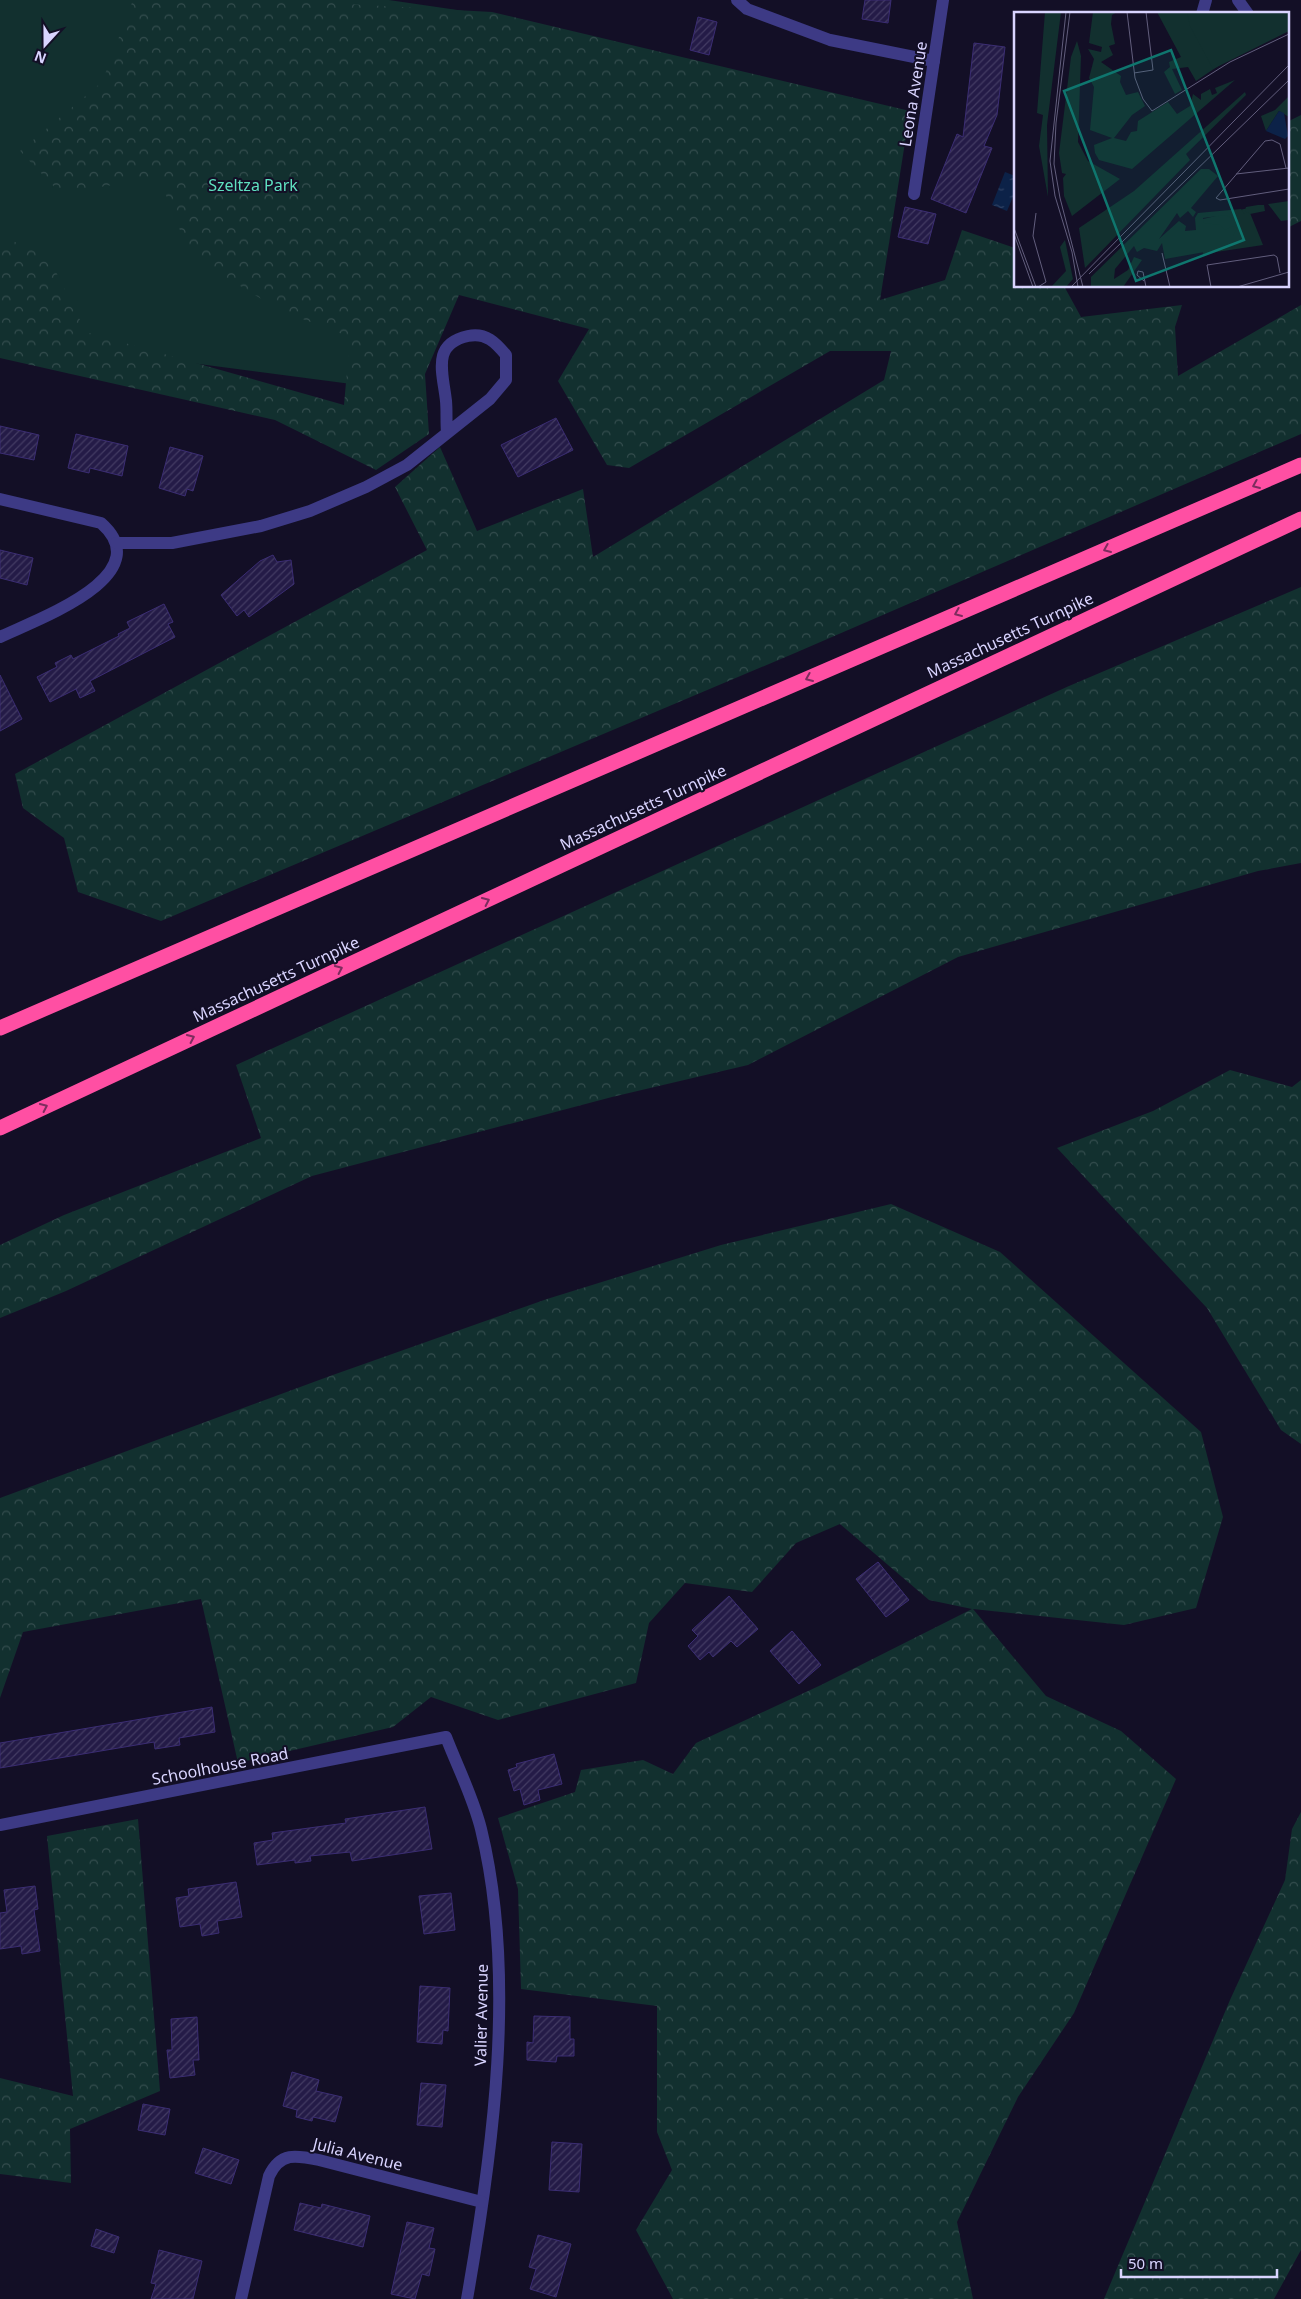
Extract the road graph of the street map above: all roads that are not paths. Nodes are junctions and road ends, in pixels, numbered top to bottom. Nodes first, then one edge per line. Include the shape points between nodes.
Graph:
1 (737, 0) edge
2 (943, 0) edge
3 (1238, 0) edge
4 (1247, 12) edge
5 (934, 60) junction
6 (914, 194) dead end
7 (447, 432) junction
8 (1301, 465) edge
9 (0, 499) edge
10 (1301, 518) edge
11 (116, 543) junction
12 (0, 637) edge
13 (0, 1028) edge
14 (0, 1128) edge
15 (446, 1738) joint
16 (0, 1825) edge
17 (482, 2202) junction
18 (241, 2299) edge
19 (467, 2299) edge

1 - 5 street via 747,9 830,40
2 - 5 street, Leona Avenue
3 - 4 street
5 - 6 street, Leona Avenue
7 - 7 street via 490,399 506,380 506,355 492,339 473,335 455,339 442,353 440,376 446,401
7 - 11 street via 406,465 366,487 310,511 260,526 172,543
8 -> 13 highway
9 - 11 street via 95,521 108,530
14 -> 10 highway, Massachusetts Turnpike
11 - 12 street via 118,551 114,565 98,586
15 - 16 street, Schoolhouse Road
15 - 17 street, Valier Avenue via 473,1800 492,1882 496,1923 499,1980 497,2054
17 - 18 street, Julia Avenue via 319,2160 297,2156 283,2159 276,2163 269,2176
17 - 19 street, Valier Avenue

